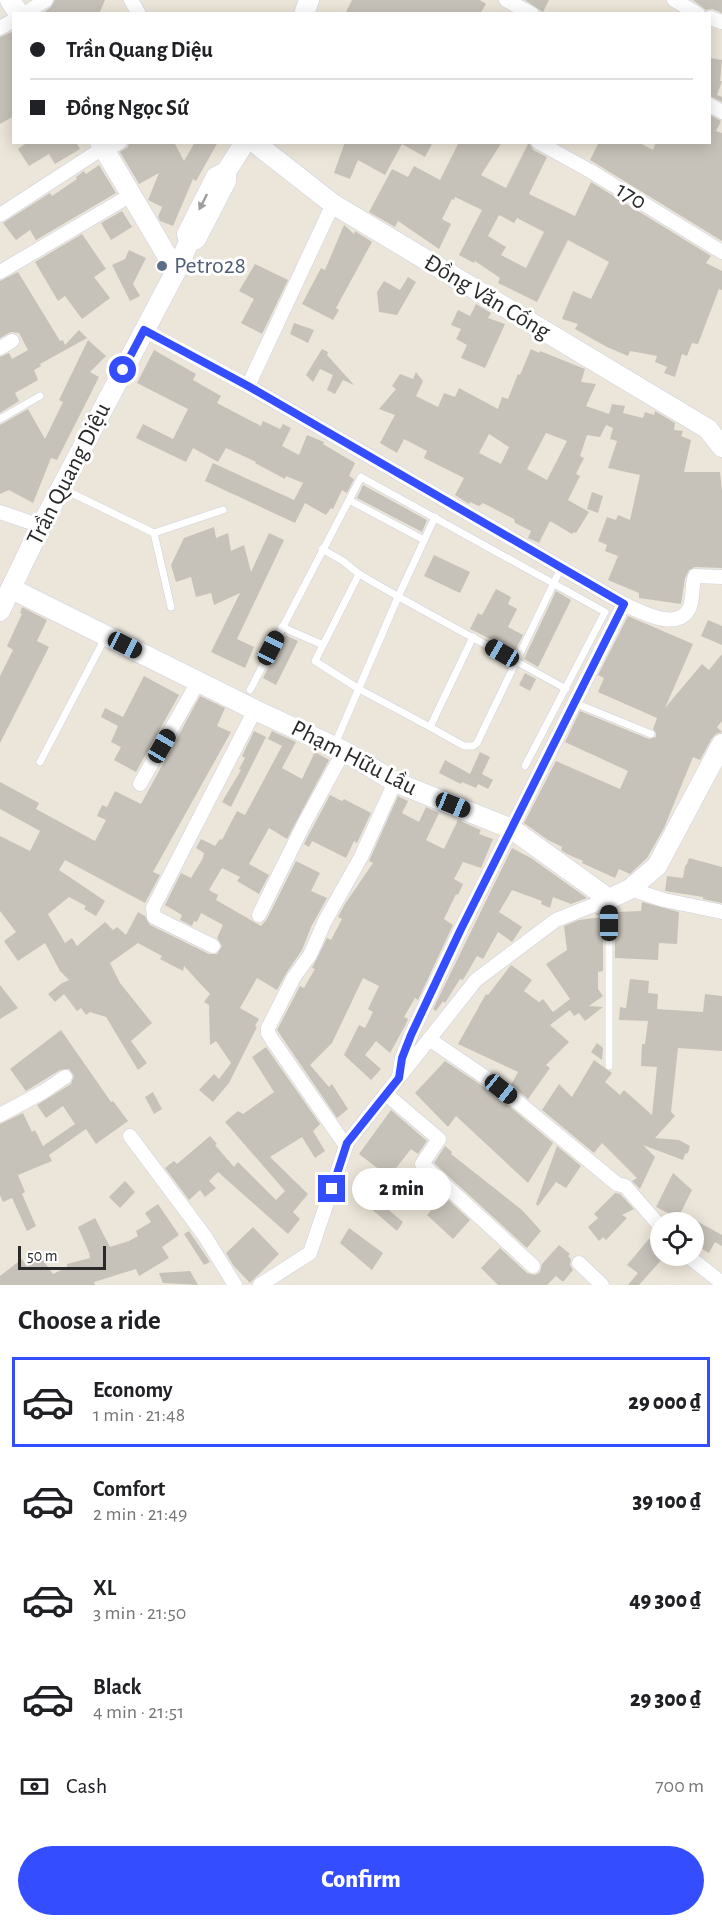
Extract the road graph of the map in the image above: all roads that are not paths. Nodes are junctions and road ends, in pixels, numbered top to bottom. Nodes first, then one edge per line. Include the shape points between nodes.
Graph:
1 (46, 0) edge
2 (506, 0) edge
3 (674, 0) edge
4 (27, 12) edge
5 (528, 12) edge
6 (695, 12) edge
7 (244, 144) edge
8 (257, 144) edge
9 (541, 144) edge
10 (107, 146) edge
11 (131, 195) junction
12 (333, 204) junction
13 (0, 214) edge
14 (722, 252) edge
15 (176, 271) junction
16 (0, 272) edge
17 (144, 330) junction
18 (248, 386) junction
19 (40, 396) dead end
20 (0, 418) edge
21 (721, 442) edge
22 (61, 488) junction
23 (349, 500) junction
24 (223, 510) dead end
25 (0, 512) edge
26 (435, 517) junction
27 (41, 526) junction
28 (154, 533) junction
29 (424, 540) junction
30 (322, 549) junction
31 (561, 568) junction
32 (359, 574) junction
33 (722, 577) edge
34 (555, 583) junction
35 (12, 589) junction
36 (398, 597) junction
37 (624, 604) junction
38 (171, 606) dead end
39 (0, 611) edge
40 (282, 627) junction
41 (106, 636) junction
42 (473, 637) junction
43 (323, 645) junction
44 (516, 661) junction
45 (198, 682) junction
46 (359, 689) junction
47 (566, 689) junction
48 (250, 690) dead end
49 (575, 703) junction
50 (255, 710) junction
51 (430, 727) junction
52 (651, 734) dead end
53 (722, 744) edge
54 (339, 748) junction
55 (40, 762) dead end
56 (525, 766) dead end
57 (395, 782) junction
58 (140, 783) dead end
59 (512, 829) junction
60 (630, 889) junction
61 (609, 899) junction
62 (722, 912) edge
63 (259, 915) dead end
64 (213, 946) dead end
65 (429, 1039) junction
66 (609, 1066) dead end
67 (65, 1077) dead end
68 (399, 1078) junction
69 (386, 1094) junction
70 (0, 1115) edge
71 (130, 1136) dead end
72 (346, 1146) junction
73 (650, 1215) edge
74 (579, 1263) dead end
75 (533, 1266) dead end
76 (701, 1266) edge
77 (722, 1283) edge
78 (235, 1285) edge
79 (260, 1285) edge
80 (602, 1285) edge

1 - 4 street
2 - 5 street
3 - 6 street
7 - 15 street, Trần Quang Diệu
8 - 12 street, Đồng Văn Cống
9 - 14 street, 170
10 - 11 street
10 - 13 street
11 - 15 street
11 - 16 street
12 - 18 street
12 - 21 street, Đồng Văn Cống via 708,429
15 - 17 street, Trần Quang Diệu
17 - 18 street
17 - 22 street, Trần Quang Diệu
18 - 31 street
19 - 20 lane
22 - 27 street, Trần Quang Diệu
22 - 28 lane
23 - 26 lane via 362,477
23 - 29 lane
23 - 30 lane
24 - 28 lane
25 - 27 street
26 - 29 lane
26 - 34 lane
27 - 35 street, Trần Quang Diệu
28 - 38 lane
29 - 36 lane
30 - 32 lane
30 - 40 lane
31 - 34 lane
31 - 37 street
32 - 36 lane
32 - 43 lane
33 - 37 street via 697,575 688,611 677,617 660,620
34 - 44 lane
34 - 47 lane via 605,612
35 - 39 street, Trần Quang Diệu
35 - 41 street, Phạm Hữu Lầu
36 - 42 lane
36 - 46 lane
37 - 49 street
40 - 43 lane
40 - 48 lane
41 - 45 street, Phạm Hữu Lầu
41 - 55 lane
42 - 44 lane
42 - 51 lane
43 - 46 lane via 315,661
44 - 47 lane
44 - 51 lane via 477,743 465,746
45 - 50 street, Phạm Hữu Lầu
45 - 58 street
46 - 51 lane
46 - 54 lane
47 - 56 lane
49 - 52 lane
49 - 59 street
50 - 54 street, Phạm Hữu Lầu
50 - 64 street via 153,908 160,920
53 - 60 street via 657,866
54 - 57 street, Phạm Hữu Lầu
54 - 63 street
57 - 59 street, Phạm Hữu Lầu
57 - 72 street via 361,857 268,1028
59 - 61 street, Phạm Hữu Lầu
59 - 68 street via 411,1035
60 - 61 street
60 - 62 street
61 - 65 street via 556,920 476,980
61 - 66 lane
65 - 68 street
65 - 73 street via 501,1089 617,1184 625,1186
67 - 70 street
68 - 69 street
69 - 72 street
69 - 75 street via 439,1139 422,1164
71 - 78 street via 204,1235
72 - 79 street via 310,1253
74 - 80 street
76 - 77 street

